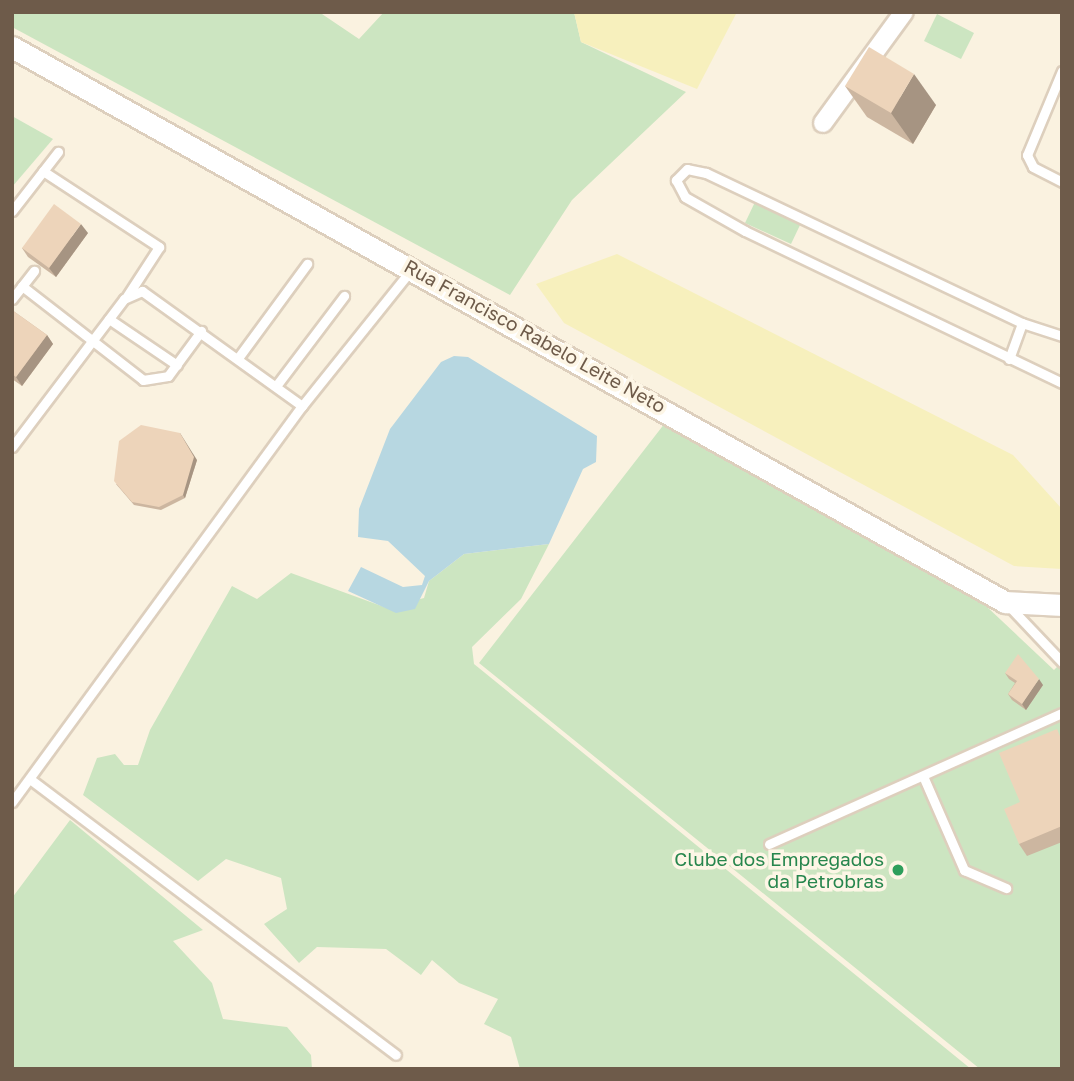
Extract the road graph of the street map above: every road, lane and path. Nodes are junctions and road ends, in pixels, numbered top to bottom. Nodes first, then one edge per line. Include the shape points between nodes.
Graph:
1 (904, 12) edge
2 (12, 47) edge
3 (1062, 71) edge
4 (823, 123) dead end
5 (58, 152) dead end
6 (43, 171) junction
7 (1062, 182) edge
8 (12, 211) edge
9 (307, 264) dead end
10 (413, 267) junction
11 (34, 271) edge
12 (22, 286) junction
13 (344, 296) dead end
14 (12, 299) edge
15 (124, 299) junction
16 (109, 319) junction
17 (1022, 323) junction
18 (201, 331) junction
19 (1062, 336) edge
20 (93, 341) junction
21 (238, 358) junction
22 (1009, 359) junction
23 (177, 365) junction
24 (1062, 383) edge
25 (276, 386) junction
26 (302, 406) junction
27 (12, 446) edge
28 (1005, 602) junction
29 (1062, 605) edge
30 (1062, 662) edge
31 (1062, 713) edge
32 (923, 776) junction
33 (30, 779) junction
34 (12, 802) edge
35 (769, 845) dead end
36 (1006, 888) dead end
37 (396, 1055) dead end

1 - 4 street
2 - 10 street, Rua Francisco Rabelo Leite Neto
3 - 7 lane via 1027,155 1033,167
5 - 6 lane
6 - 8 lane
6 - 15 lane via 159,247
9 - 21 lane
10 - 26 lane
10 - 28 street, Rua Francisco Rabelo Leite Neto
11 - 12 lane
12 - 14 lane
12 - 20 lane
13 - 25 lane
15 - 16 lane
15 - 18 lane via 142,291 153,295
16 - 20 lane
16 - 23 lane
17 - 19 lane
17 - 22 lane
17 - 22 lane via 706,173 687,169 676,180 680,194 745,231
18 - 21 lane
18 - 23 lane
20 - 23 lane via 144,380 168,376
20 - 27 lane
21 - 25 lane
22 - 24 lane
25 - 26 lane
26 - 33 lane
28 - 29 street, Rua Francisco Rabelo Leite Neto
28 - 30 lane
31 - 32 lane
32 - 35 lane
32 - 36 lane via 969,877
33 - 34 lane
33 - 37 lane

